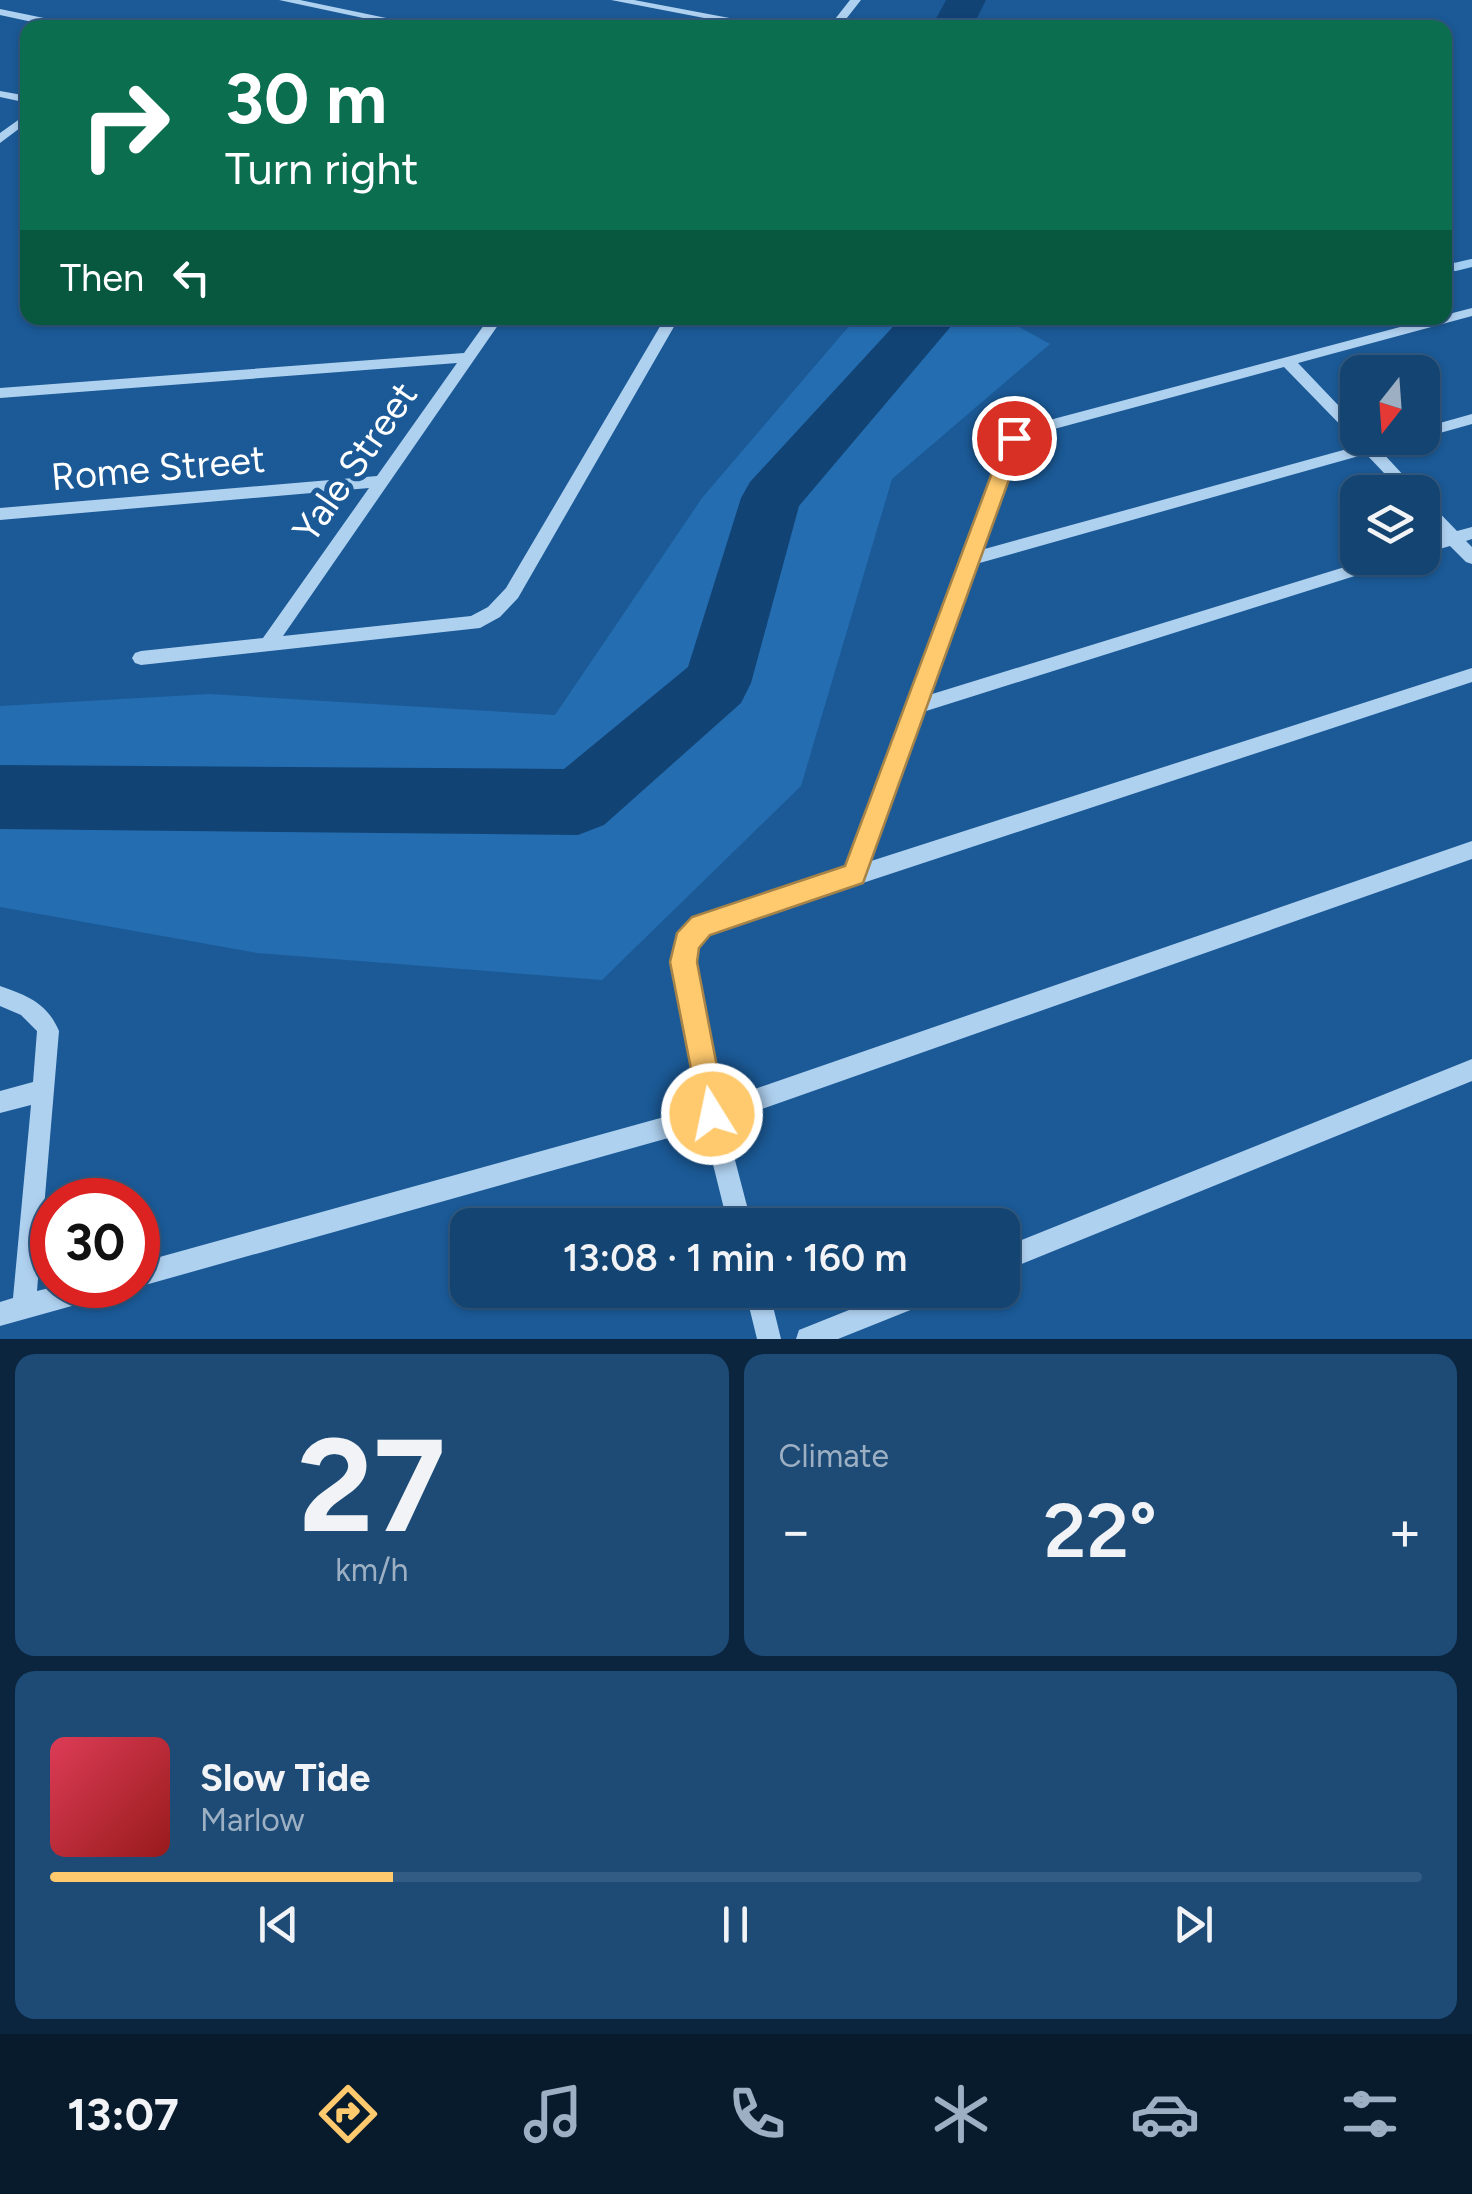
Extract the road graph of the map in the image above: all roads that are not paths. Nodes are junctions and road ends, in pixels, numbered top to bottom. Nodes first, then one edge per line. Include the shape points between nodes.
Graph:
1 (284, 0) edge
2 (616, 0) edge
3 (856, 0) edge
4 (0, 12) edge
5 (19, 15) junction
6 (42, 20) edge
7 (388, 20) edge
8 (731, 20) edge
9 (840, 20) edge
10 (0, 28) edge
11 (20, 123) edge
12 (0, 139) edge
13 (491, 325) edge
14 (668, 325) edge
15 (1423, 325) edge
16 (466, 358) junction
17 (1287, 361) junction
18 (0, 393) edge
19 (1340, 417) edge
20 (1472, 419) edge
21 (1440, 428) edge
22 (1340, 447) edge
23 (1376, 455) edge
24 (1394, 475) edge
25 (382, 481) junction
26 (0, 514) edge
27 (1440, 524) edge
28 (1472, 533) edge
29 (1454, 538) junction
30 (1440, 542) edge
31 (1472, 558) edge
32 (970, 559) junction
33 (1340, 575) edge
34 (268, 644) junction
35 (141, 658) dead end
36 (1472, 675) edge
37 (918, 706) junction
38 (1472, 850) edge
39 (854, 875) junction
40 (0, 996) edge
41 (1472, 1070) edge
42 (42, 1091) junction
43 (0, 1102) edge
44 (712, 1114) junction
45 (736, 1208) edge
46 (1020, 1253) edge
47 (160, 1270) edge
48 (761, 1308) edge
49 (885, 1308) edge
50 (12, 1310) edge
51 (769, 1339) edge
52 (808, 1339) edge

1 - 7 street
2 - 8 street
3 - 9 street
4 - 5 street
5 - 6 street
5 - 10 street
11 - 12 street
13 - 16 street, Yale Street
14 - 34 street via 512,593 494,612 474,622
15 - 17 street
16 - 18 street
16 - 25 street, Yale Street
17 - 19 street
17 - 32 street via 1014,438
20 - 21 street
22 - 32 street
23 - 24 street
25 - 26 street, Rome Street
25 - 34 street, Yale Street
27 - 29 street
28 - 29 street
29 - 30 street
29 - 31 street
32 - 37 street
33 - 37 street
34 - 35 street
36 - 39 street
37 - 39 street
38 - 44 street
39 - 44 street via 701,926 687,942 684,962
40 - 42 street via 43,1017 48,1030
41 - 46 street
42 - 43 street
42 - 50 street
44 - 45 street
44 - 47 street
48 - 51 street
49 - 52 street

